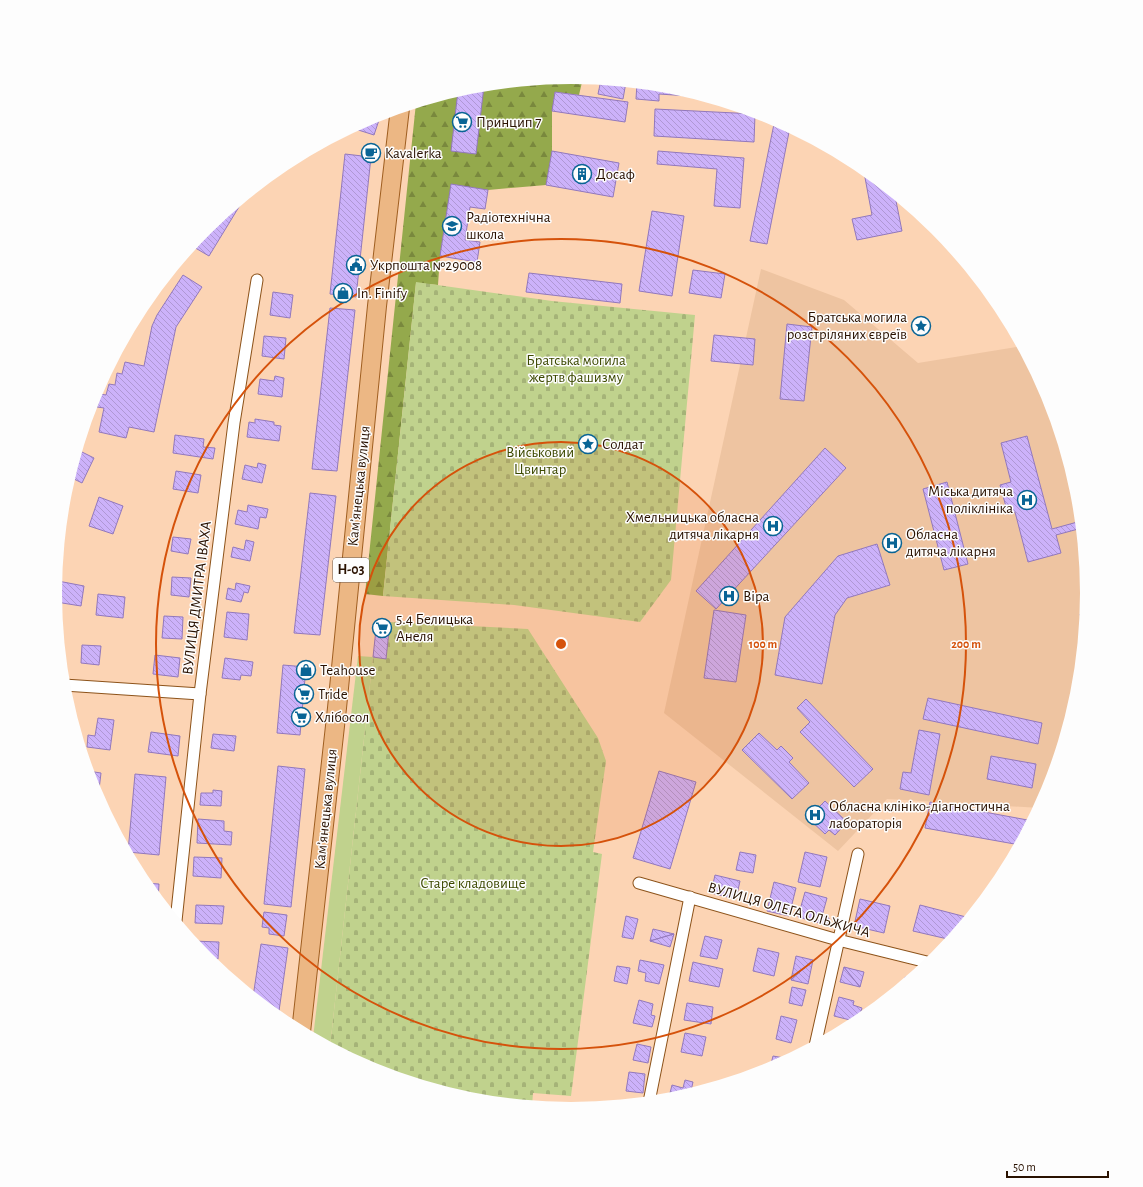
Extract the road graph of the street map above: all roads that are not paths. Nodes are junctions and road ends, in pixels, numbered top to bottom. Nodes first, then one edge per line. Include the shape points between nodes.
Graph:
1 (399, 114) edge
2 (257, 280) dead end
3 (71, 685) edge
4 (200, 694) junction
5 (858, 854) dead end
6 (639, 883) dead end
7 (690, 897) junction
8 (177, 915) edge
9 (838, 940) junction
10 (924, 961) edge
11 (302, 1026) edge
12 (816, 1040) edge
13 (650, 1097) edge

1 - 11 main road, Камʼянецька вулиця / Н-03
2 - 4 street, ВУЛИЦЯ ДМИТРА ІВАХА via 234,423
3 - 4 street
4 - 8 street, ВУЛИЦЯ ДМИТРА ІВАХА
5 - 9 street
6 - 7 street, ВУЛИЦЯ ОЛЕГА ОЛЬЖИЧА
7 - 9 street, ВУЛИЦЯ ОЛЕГА ОЛЬЖИЧА
7 - 13 street
9 - 10 street, ВУЛИЦЯ ОЛЕГА ОЛЬЖИЧА
9 - 12 street

